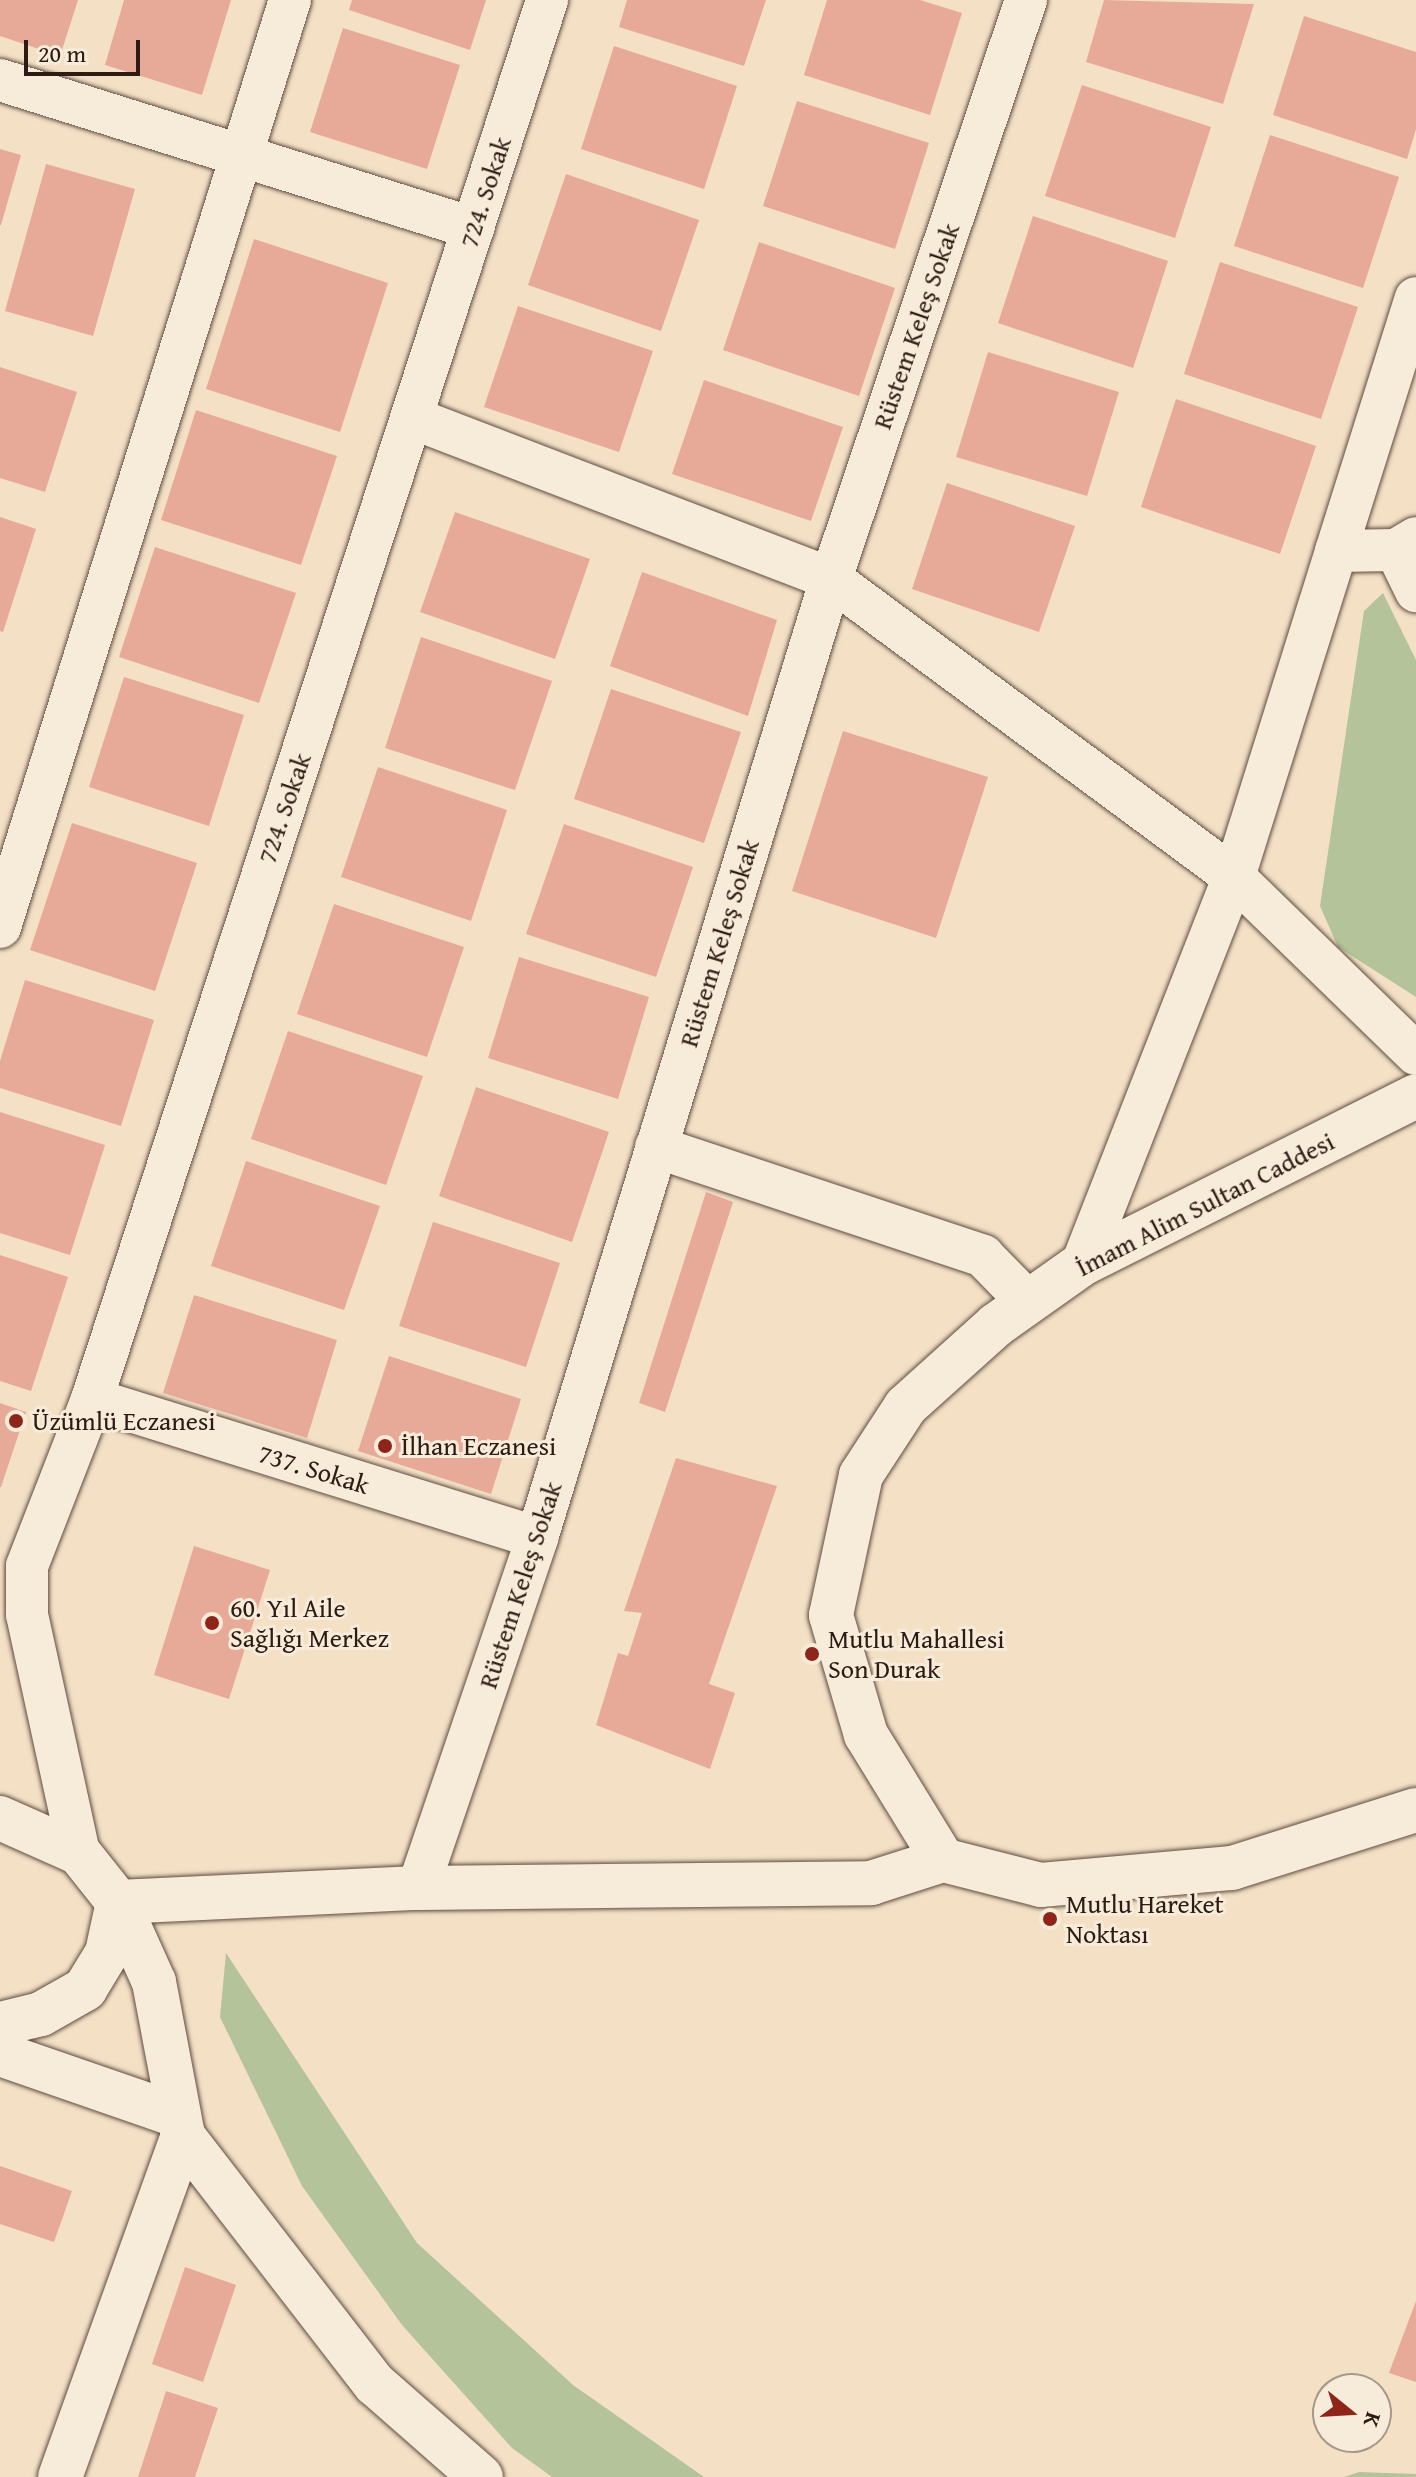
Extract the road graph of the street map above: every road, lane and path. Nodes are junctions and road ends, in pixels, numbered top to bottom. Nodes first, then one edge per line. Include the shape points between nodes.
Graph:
1 (290, 0) edge
2 (547, 0) edge
3 (1026, 0) edge
4 (0, 80) edge
5 (243, 153) junction
6 (473, 228) junction
7 (1416, 298) edge
8 (415, 419) junction
9 (1406, 544) edge
10 (1336, 551) junction
11 (831, 579) junction
12 (1416, 591) edge
13 (1234, 877) junction
14 (0, 927) edge
15 (1416, 1054) edge
16 (1416, 1096) edge
17 (656, 1147) junction
18 (1082, 1264) junction
19 (1028, 1302) junction
20 (92, 1399) junction
21 (537, 1538) junction
22 (14, 1562) edge
23 (13, 1628) edge
24 (1416, 1810) edge
25 (0, 1818) edge
26 (79, 1853) junction
27 (943, 1860) junction
28 (418, 1888) junction
29 (118, 1902) junction
30 (0, 2024) edge
31 (0, 2054) edge
32 (178, 2125) junction
33 (60, 2477) edge
34 (481, 2477) edge

1 - 5 street
2 - 6 street, 724. Sokak
3 - 11 street, Rüstem Keleş Sokak
4 - 5 street
5 - 6 street
5 - 14 street
6 - 8 street, 724. Sokak
7 - 10 street
8 - 11 street
8 - 20 street, 724. Sokak
9 - 10 street
9 - 12 street
10 - 13 street
11 - 13 street
11 - 17 street, Rüstem Keleş Sokak
13 - 15 street
13 - 18 street
16 - 18 street, İmam Alim Sultan Caddesi
17 - 19 street via 983,1256
17 - 21 street, Rüstem Keleş Sokak
18 - 19 street, İmam Alim Sultan Caddesi
19 - 27 street, İmam Alim Sultan Caddesi via 906,1406 861,1475 831,1615 866,1735
20 - 21 street, 737. Sokak
20 - 22 street, 724. Sokak
21 - 28 street, Rüstem Keleş Sokak
22 - 23 street, 724. Sokak
23 - 26 street, 724. Sokak
24 - 27 street via 1232,1868 1041,1885
25 - 26 street
26 - 29 street
27 - 28 street via 871,1883
28 - 29 street
29 - 30 street via 107,1953 85,1989 41,2014
29 - 32 street via 154,1982
31 - 32 street
32 - 33 street
32 - 34 street via 375,2384

